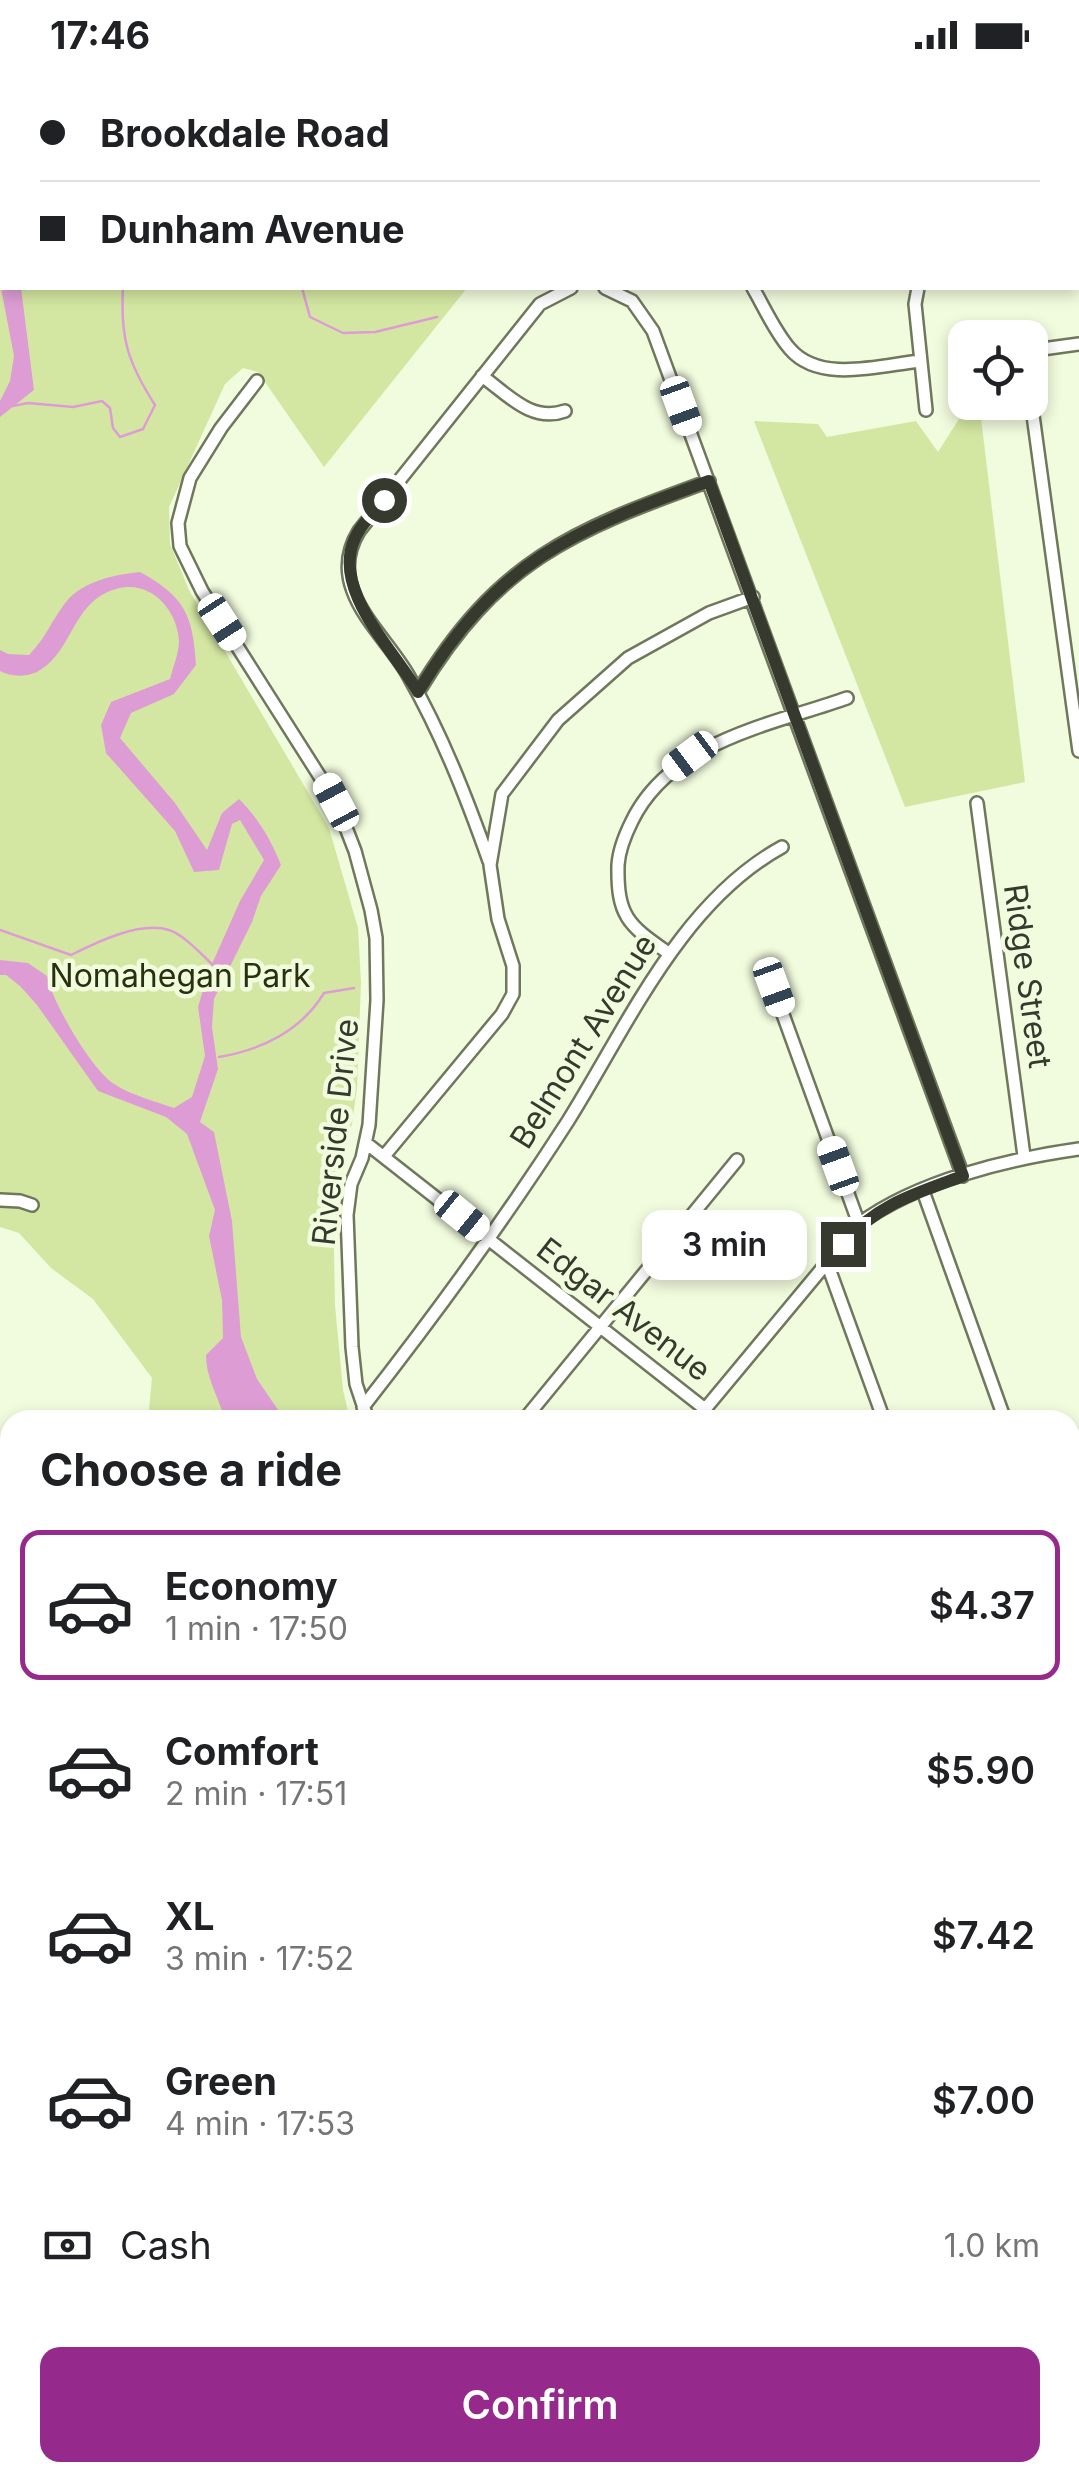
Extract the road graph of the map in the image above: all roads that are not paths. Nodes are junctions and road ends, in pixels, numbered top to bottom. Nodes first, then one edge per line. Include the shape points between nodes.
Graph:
1 (566, 290) edge
2 (610, 290) edge
3 (754, 290) edge
4 (917, 292) edge
5 (1079, 344) edge
6 (1048, 348) edge
7 (920, 360) junction
8 (482, 376) junction
9 (257, 381) dead end
10 (926, 410) dead end
11 (566, 411) dead end
12 (1034, 420) edge
13 (709, 481) junction
14 (753, 596) junction
15 (418, 692) junction
16 (847, 698) dead end
17 (795, 716) junction
18 (1079, 751) edge
19 (976, 803) dead end
20 (782, 846) dead end
21 (490, 865) junction
22 (668, 952) junction
23 (774, 987) dead end
24 (366, 1142) junction
25 (1079, 1149) edge
26 (384, 1155) junction
27 (1024, 1156) junction
28 (737, 1160) dead end
29 (963, 1176) junction
30 (923, 1191) junction
31 (0, 1200) edge
32 (32, 1205) dead end
33 (859, 1224) junction
34 (488, 1237) junction
35 (827, 1263) junction
36 (601, 1326) junction
37 (363, 1407) junction
38 (705, 1408) joint
39 (364, 1410) edge
40 (532, 1410) edge
41 (880, 1410) edge
42 (1000, 1410) edge

1 - 8 street via 540,304
2 - 13 street via 646,318
3 - 7 street via 789,348 818,367
4 - 7 street
5 - 6 street
7 - 10 street
8 - 11 street via 530,411
8 - 15 street via 359,531 349,556 355,596
9 - 24 street, Riverside Drive via 190,478 178,523 180,546 323,778 355,851 371,910 377,970
12 - 18 street
13 - 14 street
13 - 15 street via 590,526 522,569 464,625
14 - 17 street
14 - 21 street via 628,658 558,720 502,794
15 - 21 street via 462,784
16 - 17 street
17 - 22 street via 690,756 636,813 619,855 622,905 635,930
17 - 29 street
19 - 27 street, Ridge Street
20 - 22 street, Belmont Avenue via 728,888
21 - 26 street via 513,994
22 - 34 street, Belmont Avenue via 568,1121
23 - 33 street
24 - 26 street, Edgar Avenue
24 - 37 street, Riverside Drive via 347,1215 352,1346
25 - 27 street
26 - 34 street, Edgar Avenue
27 - 29 street
28 - 36 street
29 - 30 street
30 - 33 street
30 - 42 street
31 - 32 street
33 - 35 street
34 - 36 street, Edgar Avenue
34 - 37 street, Belmont Avenue
35 - 38 street
35 - 41 street
36 - 38 street, Edgar Avenue
36 - 40 street
37 - 39 street, Riverside Drive

